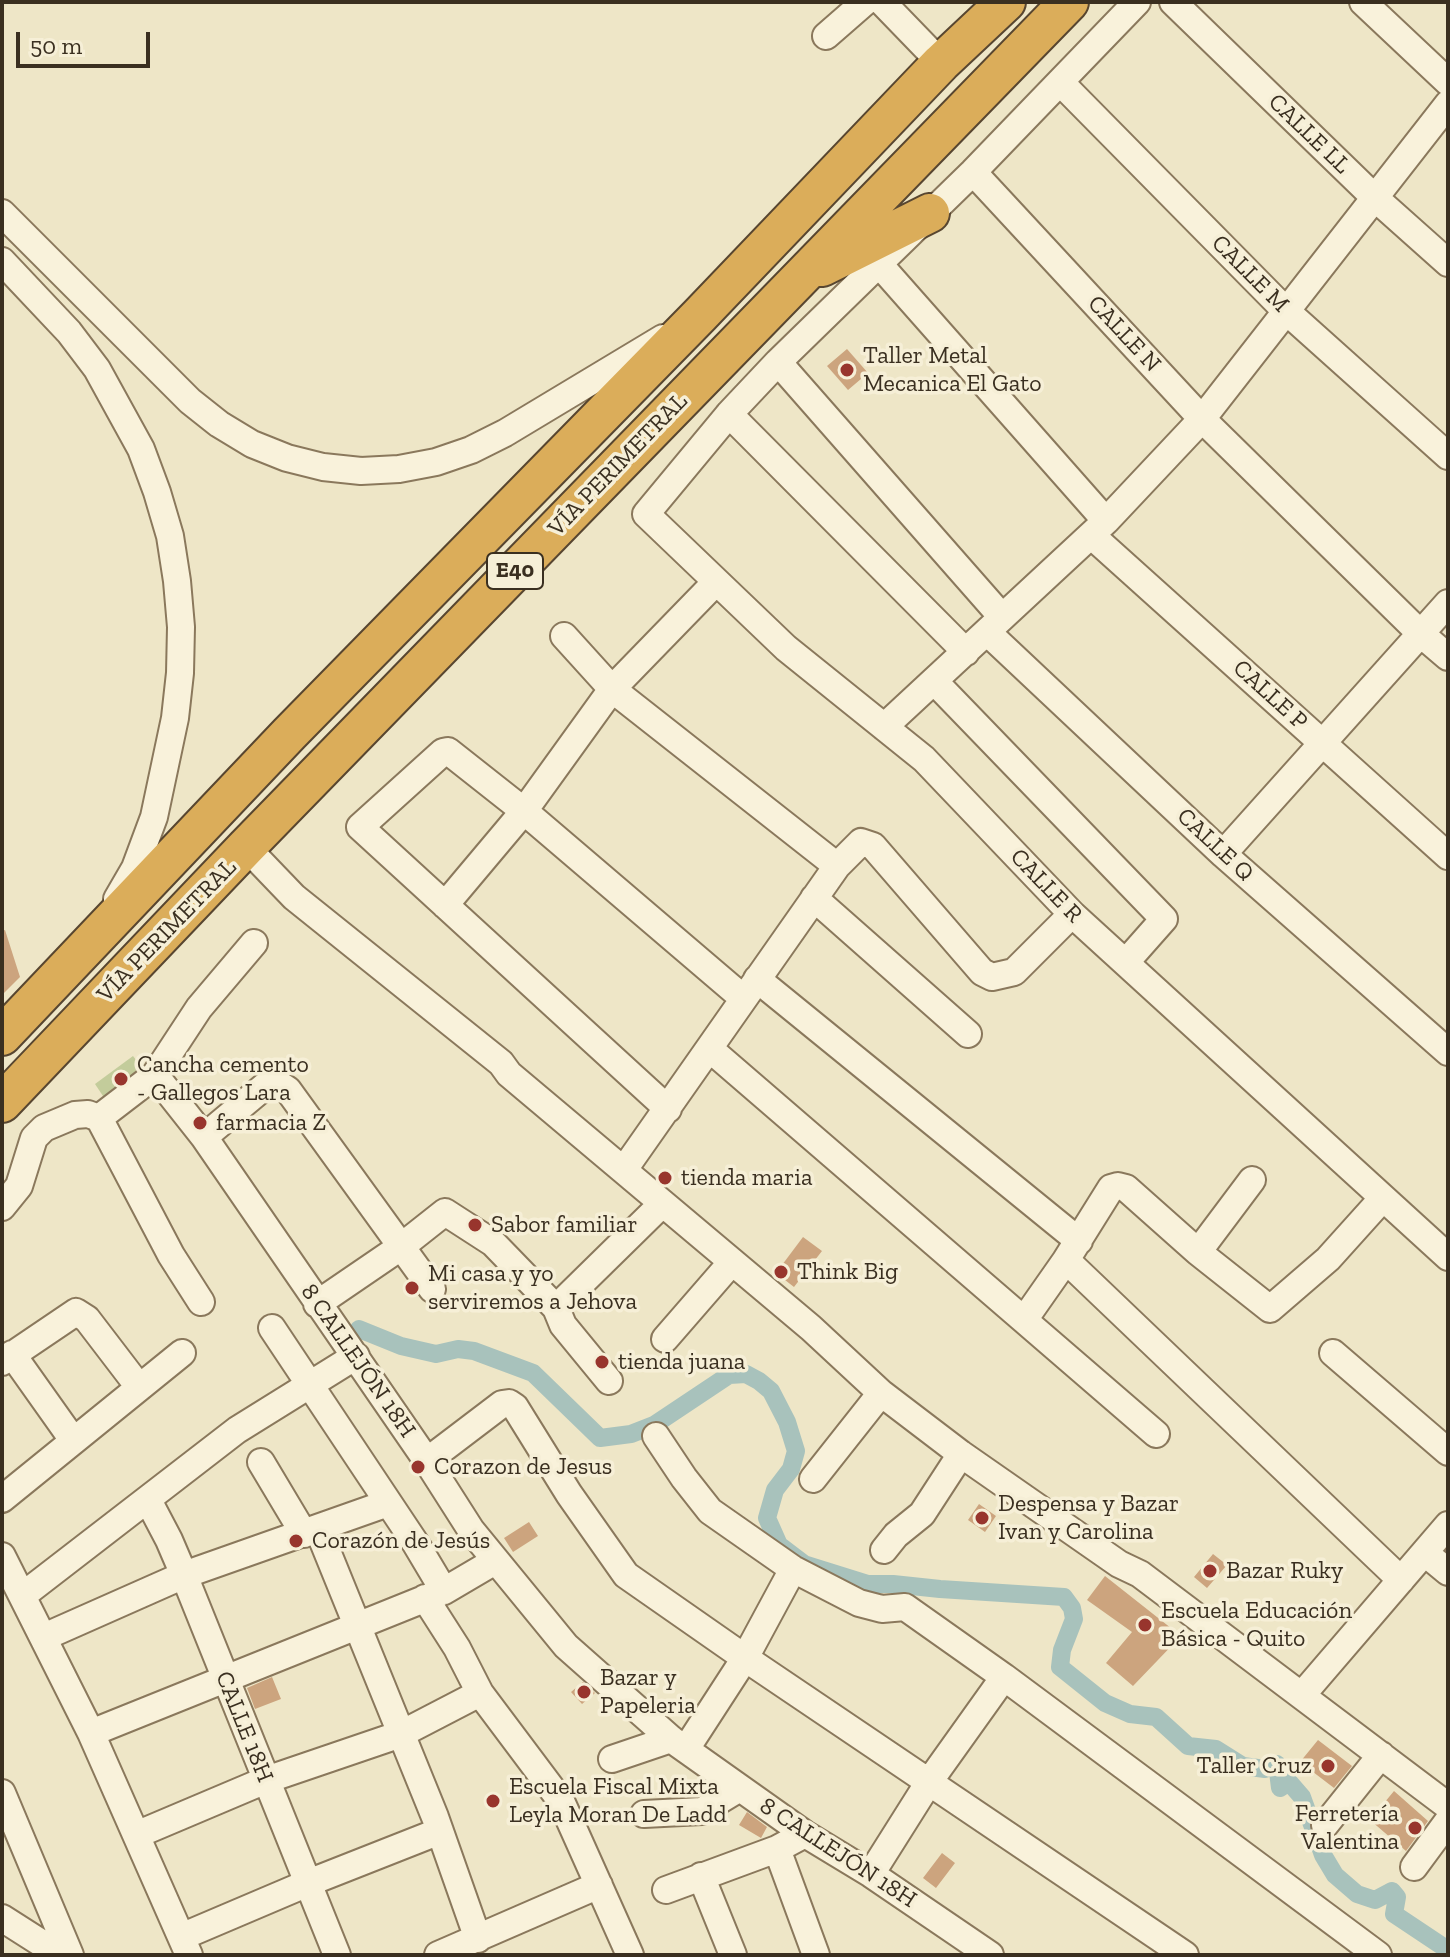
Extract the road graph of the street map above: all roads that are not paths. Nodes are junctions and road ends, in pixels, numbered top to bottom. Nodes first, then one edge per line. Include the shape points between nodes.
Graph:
1 (865, 2) edge
2 (882, 2) edge
3 (1006, 2) edge
4 (1069, 2) edge
5 (1137, 2) edge
6 (1173, 2) edge
7 (1363, 2) edge
8 (826, 36) dead end
9 (941, 63) junction
10 (1448, 82) edge
11 (1061, 83) junction
12 (1448, 104) edge
13 (973, 172) junction
14 (1374, 197) junction
15 (930, 213) junction
16 (10, 222) edge
17 (2, 261) edge
18 (1448, 263) edge
19 (879, 264) junction
20 (801, 277) junction
21 (1285, 310) junction
22 (700, 315) junction
23 (778, 362) junction
24 (729, 414) junction
25 (1202, 419) junction
26 (1448, 456) edge
27 (1098, 528) junction
28 (715, 583) junction
29 (1448, 603) edge
30 (995, 625) junction
31 (1421, 634) junction
32 (564, 636) dead end
33 (966, 652) junction
34 (1448, 657) edge
35 (934, 681) junction
36 (612, 689) junction
37 (884, 727) junction
38 (1324, 742) junction
39 (524, 811) junction
40 (246, 847) junction
41 (1223, 854) junction
42 (1448, 856) edge
43 (837, 866) junction
44 (814, 898) junction
45 (445, 905) junction
46 (1072, 914) junction
47 (254, 943) dead end
48 (74, 962) junction
49 (1126, 962) junction
50 (750, 989) junction
51 (968, 1034) dead end
52 (2, 1036) edge
53 (711, 1050) junction
54 (1448, 1052) edge
55 (501, 1063) junction
56 (155, 1075) junction
57 (2, 1103) edge
58 (668, 1109) junction
59 (99, 1118) junction
60 (204, 1137) junction
61 (630, 1161) junction
62 (1252, 1180) dead end
63 (1382, 1199) junction
64 (662, 1204) junction
65 (2, 1207) edge
66 (402, 1246) junction
67 (1072, 1250) junction
68 (1198, 1252) junction
69 (1448, 1257) edge
70 (731, 1263) junction
71 (432, 1289) dead end
72 (201, 1302) dead end
73 (317, 1304) junction
74 (556, 1308) junction
75 (1024, 1320) junction
76 (815, 1323) junction
77 (272, 1328) dead end
78 (665, 1339) dead end
79 (182, 1353) dead end
80 (1333, 1353) dead end
81 (356, 1356) junction
82 (7, 1358) edge
83 (609, 1381) dead end
84 (310, 1385) junction
85 (139, 1387) junction
86 (881, 1393) junction
87 (1156, 1434) dead end
88 (656, 1436) dead end
89 (73, 1440) junction
90 (1448, 1452) edge
91 (961, 1454) junction
92 (427, 1461) junction
93 (261, 1462) dead end
94 (813, 1479) dead end
95 (4, 1493) edge
96 (148, 1500) junction
97 (388, 1503) junction
98 (1448, 1525) edge
99 (311, 1531) junction
100 (884, 1550) dead end
101 (1425, 1553) junction
102 (2, 1556) edge
103 (495, 1561) junction
104 (793, 1569) junction
105 (1448, 1572) edge
106 (1140, 1574) junction
107 (184, 1575) junction
108 (1401, 1580) junction
109 (435, 1595) junction
110 (22, 1596) junction
111 (357, 1626) junction
112 (44, 1637) junction
113 (745, 1658) junction
114 (1004, 1677) junction
115 (224, 1680) junction
116 (480, 1693) junction
117 (1302, 1695) junction
118 (91, 1733) junction
119 (401, 1734) junction
120 (679, 1744) junction
121 (1381, 1755) junction
122 (612, 1759) dead end
123 (266, 1780) junction
124 (929, 1782) junction
125 (740, 1788) junction
126 (2, 1793) edge
127 (1448, 1806) edge
128 (644, 1814) dead end
129 (1448, 1821) edge
130 (1325, 1825) dead end
131 (440, 1831) junction
132 (9, 1832) edge
133 (805, 1834) junction
134 (136, 1835) junction
135 (777, 1849) junction
136 (1414, 1867) dead end
137 (871, 1874) junction
138 (701, 1876) junction
139 (308, 1883) junction
140 (599, 1885) junction
141 (666, 1890) dead end
142 (2, 1918) edge
143 (478, 1939) junction
144 (185, 1946) edge
145 (1375, 1954) edge
146 (60, 1955) edge
147 (70, 1955) edge
148 (337, 1955) edge
149 (438, 1955) edge
150 (630, 1955) edge
151 (733, 1955) edge
152 (816, 1955) edge
153 (990, 1955) edge
154 (1185, 1955) edge

1 - 8 street
2 - 9 street
3 - 9 highway, VÍA PERIMETRAL / E40
4 - 20 highway, VÍA PERIMETRAL / E40
5 - 11 street
6 - 14 street, CALLE LL
7 - 10 street
9 - 22 highway, VÍA PERIMETRAL / E40
11 - 13 street
11 - 21 street, CALLE M
12 - 14 street
13 - 15 street
13 - 25 street, CALLE N
14 - 18 street, CALLE LL
14 - 21 street
15 - 19 street
15 - 20 highway
16 - 17 street
16 - 22 street via 219,424 252,444 323,467 399,469 471,450
17 - 48 street via 97,369 141,449 162,507 177,581 180,673 154,817 135,868
19 - 23 street
19 - 27 street, CALLE P
20 - 40 highway, VÍA PERIMETRAL / E40
21 - 25 street
21 - 26 street, CALLE M
22 - 48 highway, VÍA PERIMETRAL / E40 via 289,734
23 - 24 street
23 - 30 street, CALLE Q
24 - 28 street, CALLE R via 646,514
24 - 33 street
25 - 27 street
25 - 31 street, CALLE N
27 - 30 street
27 - 38 street, CALLE P
28 - 36 street
28 - 37 street, CALLE R
29 - 31 street
30 - 33 street
30 - 41 street, CALLE Q
31 - 34 street, CALLE N
31 - 38 street
32 - 36 street
33 - 35 street
35 - 37 street
35 - 49 street via 1164,919
36 - 39 street
36 - 43 street
37 - 46 street, CALLE R via 924,759
38 - 41 street
38 - 42 street, CALLE P
39 - 45 street
39 - 45 street via 448,751 360,827
39 - 50 street
40 - 55 street via 294,897
40 - 57 highway, VÍA PERIMETRAL / E40
41 - 54 street, CALLE Q
43 - 44 street
43 - 46 street via 861,842 873,846 982,972 992,977 1014,972
44 - 50 street
44 - 51 street
45 - 58 street
46 - 49 street, CALLE R
47 - 56 street via 199,1008
48 - 52 highway, VÍA PERIMETRAL / E40
49 - 63 street, CALLE R
50 - 53 street
50 - 67 street
53 - 58 street
53 - 75 street
55 - 61 street via 516,1067
55 - 64 street
56 - 59 street
56 - 60 street, 8 CALLEJÓN 18H
58 - 61 street
59 - 65 street via 75,1115 44,1128 34,1138 19,1186
59 - 72 street
60 - 66 street via 276,1082 288,1090
60 - 73 street, 8 CALLEJÓN 18H
61 - 76 street
62 - 68 street
63 - 68 street via 1328,1259 1270,1309
63 - 69 street, CALLE R
64 - 70 street
64 - 74 street
66 - 71 street
66 - 73 street
66 - 74 street via 440,1214 451,1213 493,1243
67 - 68 street via 1111,1188 1118,1186
67 - 75 street
67 - 108 street
70 - 76 street
70 - 78 street
73 - 81 street, 8 CALLEJÓN 18H
74 - 83 street via 563,1325
75 - 87 street
76 - 86 street
76 - 106 street via 1123,1553
77 - 84 street
79 - 85 street
80 - 90 street
81 - 84 street
81 - 92 street, 8 CALLEJÓN 18H
82 - 85 street via 80,1313
82 - 89 street
84 - 96 street via 237,1430
84 - 97 street
85 - 89 street
86 - 91 street
86 - 94 street
88 - 104 street via 710,1511
89 - 95 street
91 - 100 street via 922,1514
91 - 106 street
92 - 103 street, 8 CALLEJÓN 18H
92 - 113 street via 509,1403 626,1575
93 - 99 street
96 - 107 street, CALLE 18H
96 - 110 street
97 - 99 street
97 - 109 street
98 - 101 street
99 - 107 street
99 - 111 street
101 - 105 street
101 - 108 street
102 - 110 street
103 - 109 street
103 - 120 street, 8 CALLEJÓN 18H via 566,1646
104 - 113 street
104 - 114 street via 859,1603 905,1607
106 - 117 street
107 - 112 street
107 - 115 street, CALLE 18H
108 - 117 street
109 - 111 street
109 - 116 street
110 - 112 street
111 - 115 street
111 - 119 street
112 - 118 street
113 - 120 street
113 - 124 street
114 - 124 street
114 - 145 street
115 - 118 street
115 - 123 street, CALLE 18H
116 - 119 street
116 - 140 street via 561,1801
117 - 121 street
118 - 134 street
119 - 123 street
119 - 131 street
120 - 122 street
120 - 125 street, 8 CALLEJÓN 18H
121 - 127 street
121 - 130 street
123 - 134 street
123 - 139 street, CALLE 18H
124 - 137 street
124 - 154 street
125 - 128 street via 702,1811
125 - 133 street, 8 CALLEJÓN 18H
126 - 132 street
129 - 136 street
131 - 139 street
131 - 143 street
132 - 147 street
133 - 135 street
133 - 137 street, 8 CALLEJÓN 18H
134 - 144 street
135 - 138 street
135 - 152 street
137 - 153 street, 8 CALLEJÓN 18H
138 - 141 street
138 - 151 street
139 - 144 street
139 - 148 street, CALLE 18H
140 - 143 street
140 - 150 street
142 - 146 street
143 - 149 street

